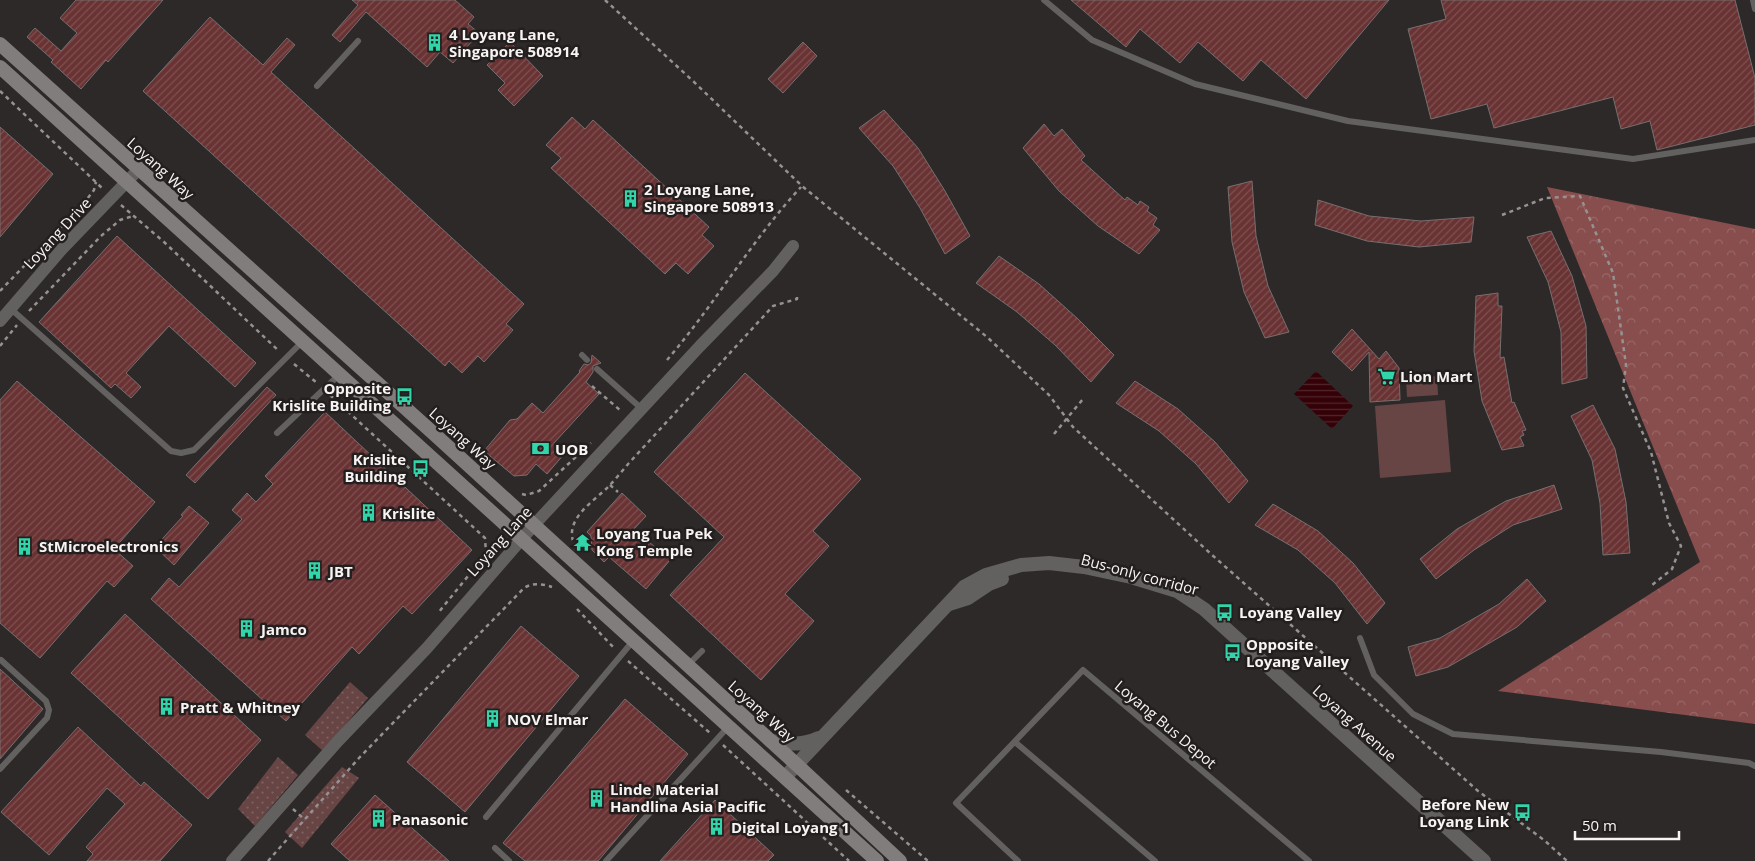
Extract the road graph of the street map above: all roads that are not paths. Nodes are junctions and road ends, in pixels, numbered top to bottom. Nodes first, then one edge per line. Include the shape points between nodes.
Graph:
1 (1044, 0) edge
2 (1753, 0) edge
3 (1755, 9) edge
4 (358, 41) dead end
5 (0, 44) edge
6 (0, 67) edge
7 (317, 86) dead end
8 (1755, 140) edge
9 (139, 169) junction
10 (127, 182) junction
11 (793, 246) dead end
12 (11, 309) junction
13 (0, 321) edge
14 (303, 341) junction
15 (582, 355) dead end
16 (588, 360) dead end
17 (597, 368) dead end
18 (340, 374) junction
19 (637, 404) junction
20 (278, 433) dead end
21 (534, 525) junction
22 (523, 539) junction
23 (1204, 608) joint
24 (1360, 638) dead end
25 (634, 640) junction
26 (702, 650) dead end
27 (1, 660) edge
28 (688, 665) junction
29 (728, 726) junction
30 (821, 738) junction
31 (771, 741) junction
32 (1015, 742) junction
33 (796, 764) junction
34 (1755, 766) edge
35 (0, 769) edge
36 (785, 777) junction
37 (486, 817) dead end
38 (495, 848) dead end
39 (232, 861) edge
40 (509, 861) edge
41 (606, 861) edge
42 (877, 861) edge
43 (900, 861) edge
44 (1018, 861) edge
45 (1156, 861) edge
46 (1309, 861) edge
47 (1484, 861) edge

1 - 8 lane via 1092,40 1195,84 1348,121 1633,159
2 - 3 lane
4 - 7 lane
5 - 9 main road, Loyang Way
6 - 10 main road
9 - 10 street, Loyang Drive
9 - 21 main road, Loyang Way
10 - 12 street, Loyang Drive via 62,249
10 - 14 main road
11 - 19 street, Loyang Lane via 773,271
12 - 13 street, Loyang Drive
12 - 14 lane via 171,450 181,452 194,450
14 - 18 main road
15 - 16 lane
17 - 19 lane
18 - 20 lane
18 - 22 main road
19 - 21 street, Loyang Lane
21 - 22 street, Loyang Lane
21 - 28 main road, Loyang Way
22 - 25 main road
22 - 39 street, Loyang Lane
23 - 30 street, Bus-only corridor via 1083,574 1049,570 1022,573 997,581 968,598 946,605
23 - 47 street, Loyang Avenue
24 - 34 lane via 1374,676 1413,714 1453,734 1661,752
25 - 29 main road
25 - 37 lane
26 - 28 lane
27 - 35 lane via 46,702 49,710 47,718
28 - 31 main road, Loyang Way
29 - 36 main road
29 - 41 lane
30 - 31 street via 794,745
30 - 33 street, Bus-only corridor
31 - 33 main road, Loyang Way
32 - 44 lane, Loyang Bus Depot via 956,803
32 - 45 lane
32 - 46 lane, Loyang Bus Depot via 1083,670
33 - 36 street, Bus-only corridor
33 - 43 main road, Loyang Way
36 - 42 main road
38 - 40 lane

